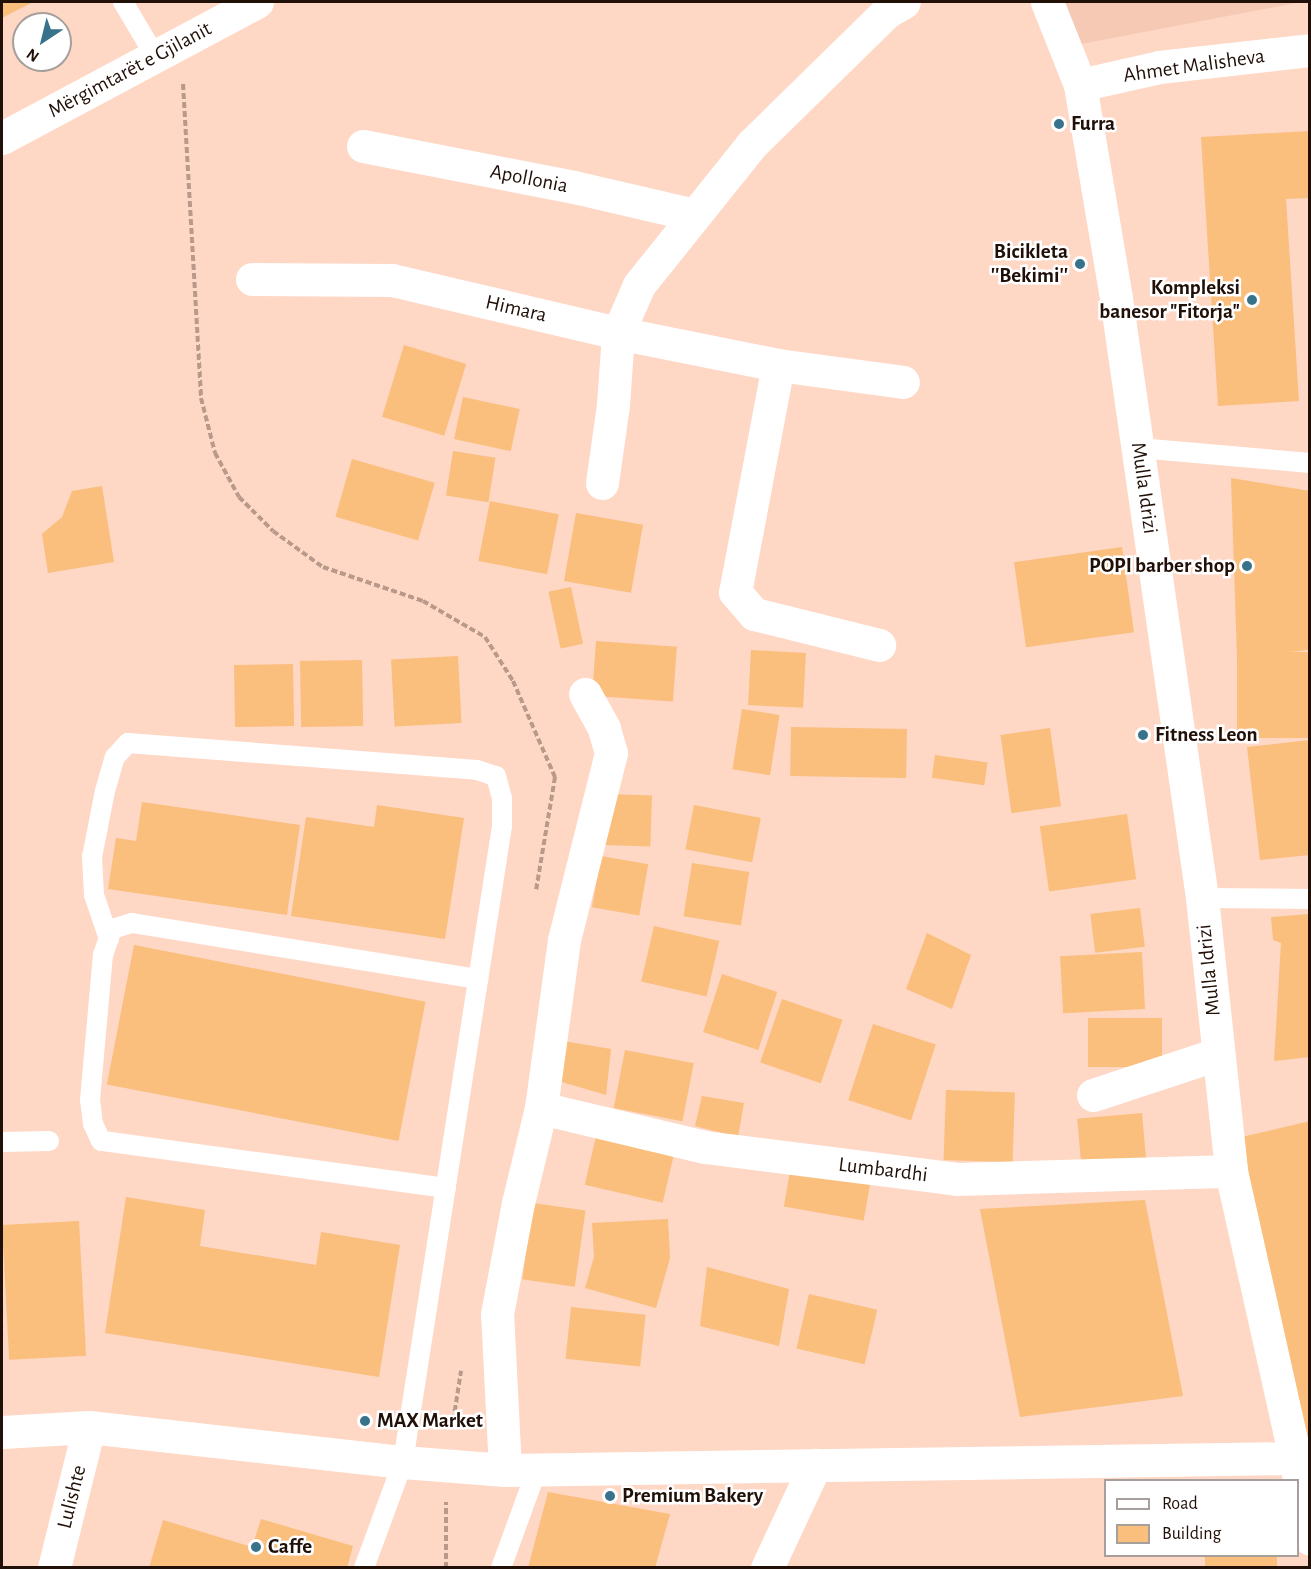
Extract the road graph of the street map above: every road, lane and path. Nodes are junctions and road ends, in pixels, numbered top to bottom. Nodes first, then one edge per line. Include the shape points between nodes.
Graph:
1 (123, 2) edge
2 (257, 2) edge
3 (903, 2) edge
4 (1047, 2) edge
5 (168, 50) junction
6 (1310, 50) edge
7 (1080, 85) junction
8 (2, 138) edge
9 (363, 146) dead end
10 (694, 215) junction
11 (252, 279) dead end
12 (618, 333) junction
13 (778, 365) junction
14 (903, 382) dead end
15 (1138, 448) junction
16 (1310, 464) edge
17 (602, 483) dead end
18 (879, 645) dead end
19 (585, 694) dead end
20 (555, 777) dead end
21 (1202, 898) junction
22 (1310, 899) edge
23 (108, 939) junction
24 (479, 979) junction
25 (1218, 1054) junction
26 (1093, 1095) dead end
27 (541, 1107) junction
28 (49, 1141) dead end
29 (2, 1142) edge
30 (1231, 1171) junction
31 (446, 1188) junction
32 (89, 1427) junction
33 (2, 1432) edge
34 (1295, 1458) junction
35 (403, 1462) junction
36 (815, 1465) junction
37 (446, 1466) junction
38 (498, 1469) junction
39 (537, 1469) junction
40 (1299, 1479) edge
41 (1299, 1480) edge
42 (1310, 1539) edge
43 (54, 1568) edge
44 (364, 1568) edge
45 (446, 1568) edge
46 (501, 1568) edge
47 (767, 1568) edge

1 - 5 lane
2 - 5 street, Mërgimtarët e Gjilanit
3 - 10 street via 888,11 752,144
4 - 7 street, Mulla Idrizi
5 - 8 street, Mërgimtarët e Gjilanit
5 - 20 path via 201,398 215,453 239,497 273,531 323,567 423,601 485,637 513,681
6 - 7 street, Ahmet Malisheva via 1159,67
7 - 15 street, Mulla Idrizi
9 - 10 street, Apollonia
10 - 12 street via 639,285
11 - 12 street, Himara via 392,280
12 - 13 street, Himara
12 - 17 street
13 - 14 street, Himara
13 - 18 street via 735,592 754,614
15 - 16 lane
15 - 21 street, Mulla Idrizi
19 - 27 street via 604,728 611,753 564,940
21 - 22 lane
21 - 25 street, Mulla Idrizi
23 - 24 lane via 112,928 132,923
23 - 24 lane via 94,895 92,857 115,757 128,743 477,770 496,776 502,798 502,826
23 - 31 lane via 103,955 90,1100 93,1124 101,1141
24 - 31 lane
25 - 26 street
25 - 30 street, Mulla Idrizi
27 - 30 street, Lumbardhi via 705,1147 957,1179
27 - 38 street via 497,1314
28 - 29 lane
30 - 34 street, Mulla Idrizi
31 - 35 lane
32 - 33 street
32 - 35 street
32 - 43 street, Lulishte
34 - 36 street
34 - 40 street, Mulla Idrizi
35 - 37 street
35 - 44 lane
36 - 39 street
36 - 47 street
37 - 38 street
37 - 45 path
38 - 39 street
39 - 46 lane
41 - 42 street, Mulla Idrizi

